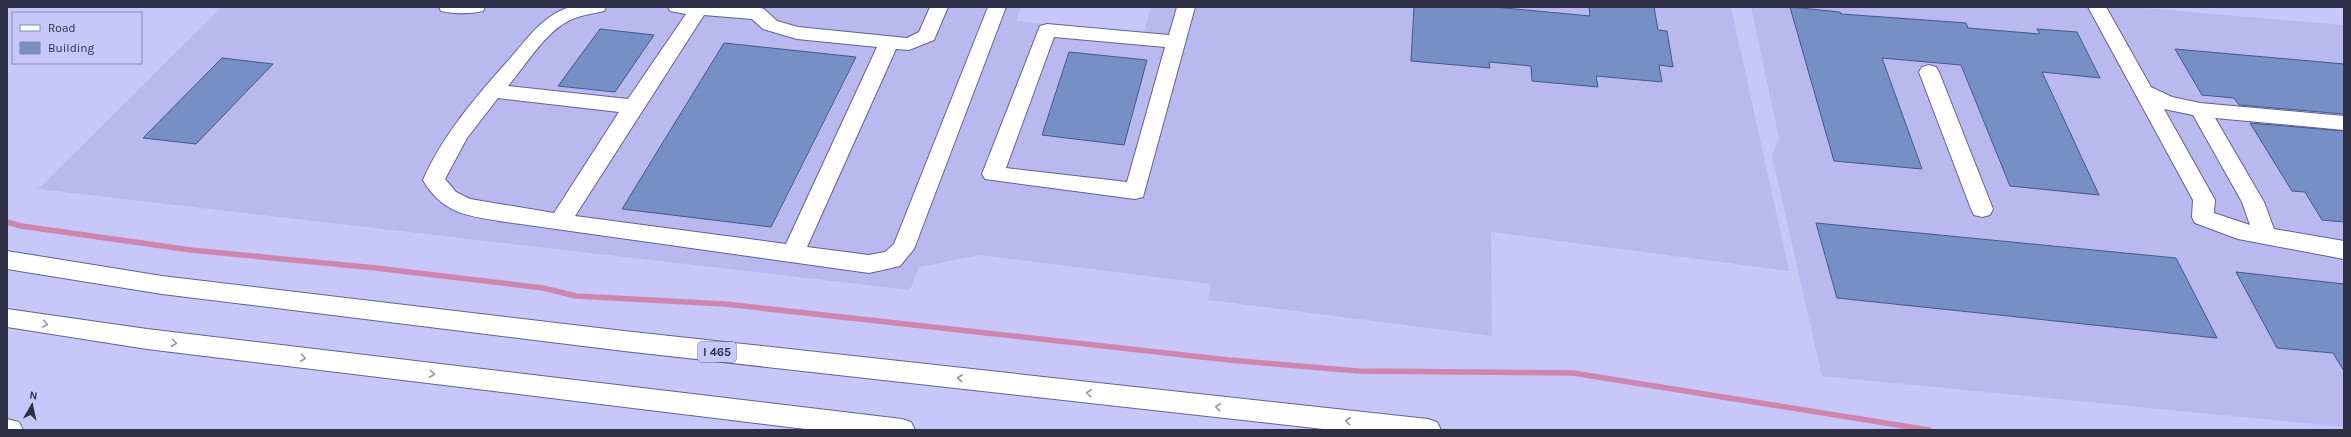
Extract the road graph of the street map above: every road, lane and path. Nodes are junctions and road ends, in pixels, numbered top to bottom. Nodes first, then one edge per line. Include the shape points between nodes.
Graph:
1 (448, 7) edge
2 (476, 7) edge
3 (597, 7) edge
4 (677, 7) edge
5 (939, 7) edge
6 (997, 7) edge
7 (1186, 7) edge
8 (2097, 7) edge
9 (699, 9) junction
10 (889, 42) junction
11 (1175, 42) junction
12 (1929, 72) dead end
13 (494, 91) junction
14 (2145, 92) junction
15 (633, 107) junction
16 (2200, 110) junction
17 (2344, 123) edge
18 (1982, 209) dead end
19 (560, 222) junction
20 (2266, 237) junction
21 (2344, 250) edge
22 (793, 254) junction
23 (7, 260) edge
24 (7, 318) edge
25 (7, 430) edge
26 (10, 430) edge
27 (902, 430) edge
28 (1428, 430) edge

1 - 2 main road
3 - 13 main road via 574,12 550,25
4 - 9 main road
5 - 10 main road via 927,36 909,44
6 - 22 main road via 903,249 892,260 869,264
7 - 11 main road
8 - 14 main road
9 - 10 main road via 757,13 770,25 797,33
9 - 15 main road
10 - 22 main road
11 - 11 main road via 1047,30 993,174 1135,191
12 - 18 main road
13 - 15 main road
13 - 19 main road via 442,158 434,180 444,194 454,202
14 - 16 main road via 2167,103
14 - 20 main road via 2204,200 2203,217 2238,231
15 - 19 main road
16 - 17 main road
16 - 20 main road via 2253,202
19 - 22 main road
20 - 21 main road
28 -> 23 main road, I 465 via 616,340 162,285
24 -> 27 main road via 155,340
25 - 26 main road

